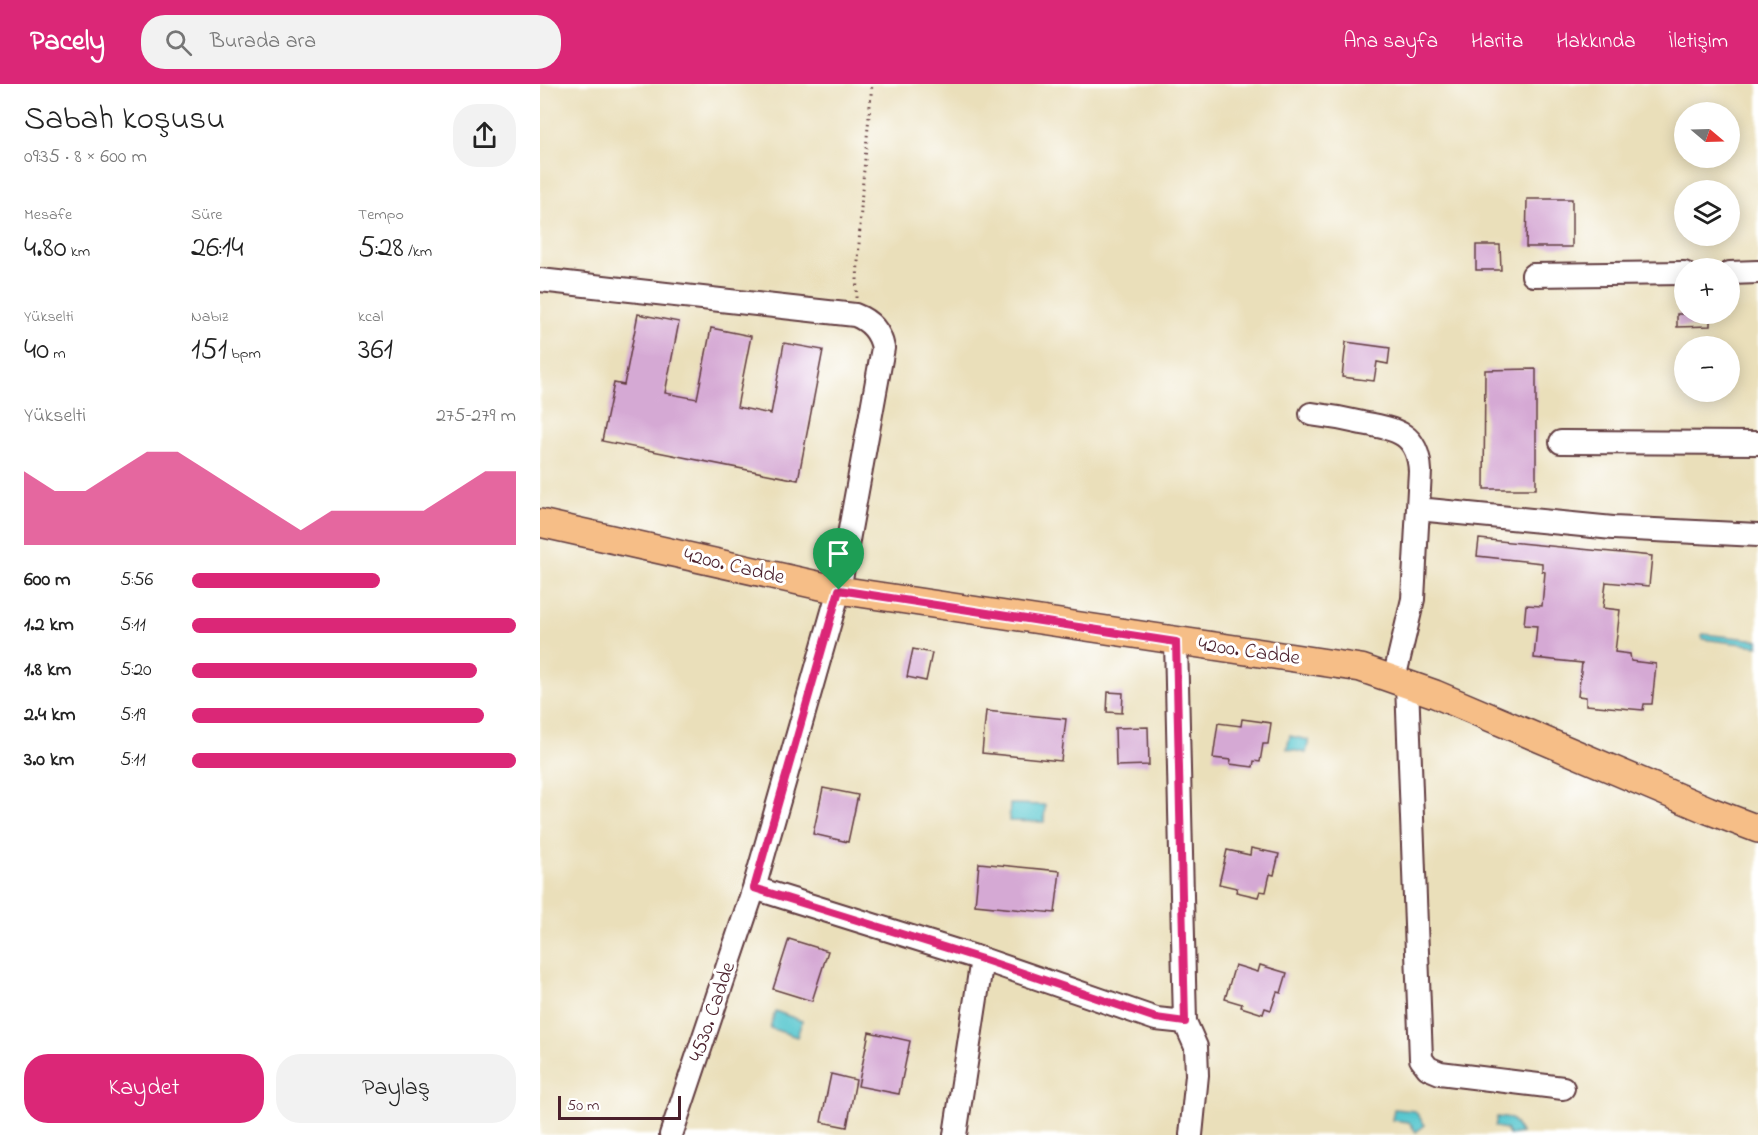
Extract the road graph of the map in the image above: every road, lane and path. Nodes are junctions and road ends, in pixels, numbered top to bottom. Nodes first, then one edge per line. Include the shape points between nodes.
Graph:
1 (872, 84) edge
2 (1674, 273) edge
3 (1740, 273) edge
4 (1758, 273) edge
5 (1533, 275) dead end
6 (540, 279) edge
7 (855, 315) junction
8 (1311, 414) dead end
9 (1561, 442) dead end
10 (1758, 443) edge
11 (1418, 509) junction
12 (540, 523) edge
13 (1758, 535) edge
14 (839, 590) junction
15 (1176, 642) junction
16 (1400, 682) junction
17 (1758, 829) edge
18 (754, 888) junction
19 (982, 959) junction
20 (1185, 1022) junction
21 (1563, 1088) dead end
22 (671, 1135) edge
23 (955, 1135) edge
24 (1191, 1135) edge

1 - 7 path
2 - 5 street
3 - 4 street
6 - 7 street
7 - 14 street, 4530. Cadde via 874,327 883,348
8 - 11 street via 1394,429 1407,437 1420,461
9 - 10 street
11 - 13 street via 1613,528
11 - 16 street via 1413,599
12 - 14 main road, 4200. Cadde
14 - 15 main road, 4200. Cadde
14 - 18 street, 4530. Cadde
15 - 16 main road, 4200. Cadde via 1361,668
15 - 20 street
16 - 17 main road, 4200. Cadde
16 - 21 street via 1421,1059 1428,1068 1440,1073
18 - 19 street
18 - 22 street, 4530. Cadde
19 - 20 street via 1156,1018
19 - 23 street
20 - 24 street via 1196,1047

